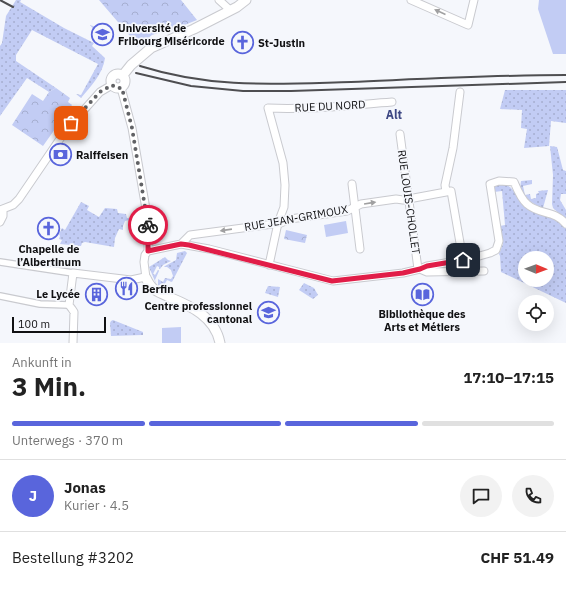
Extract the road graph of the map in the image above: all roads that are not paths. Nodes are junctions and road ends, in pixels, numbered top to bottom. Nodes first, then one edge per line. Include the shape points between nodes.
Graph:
1 (219, 0) edge
2 (246, 0) edge
3 (411, 0) edge
4 (474, 0) edge
5 (423, 2) edge
6 (230, 10) junction
7 (123, 75) junction
8 (112, 85) junction
9 (122, 88) junction
10 (460, 92) dead end
11 (392, 102) dead end
12 (400, 134) dead end
13 (352, 184) dead end
14 (446, 192) junction
15 (409, 199) junction
16 (1, 207) edge
17 (355, 207) junction
18 (0, 222) edge
19 (278, 223) junction
20 (566, 224) edge
21 (181, 244) junction
22 (360, 249) dead end
23 (148, 251) junction
24 (463, 260) junction
25 (0, 262) edge
26 (269, 265) junction
27 (419, 269) junction
28 (484, 271) dead end
29 (73, 273) junction
30 (146, 277) junction
31 (0, 296) edge
32 (69, 305) junction
33 (73, 343) edge
34 (220, 343) edge

1 - 6 street
2 - 6 street
3 - 5 street
4 -> 5 street via 468,25
6 - 7 street via 151,48
7 - 8 street via 118,73 112,76
7 - 9 street via 126,81
8 - 9 street
8 - 16 street via 100,92 77,116 19,199 13,205
9 - 23 street via 132,128 146,209
10 - 14 street
11 - 19 street, RUE DU NORD via 268,108 283,163 285,185 284,207
12 - 15 street, RUE LOUIS-CHOLLET
13 - 17 street
14 - 15 street, RUE JEAN-GRIMOUX
14 - 24 street via 451,191
17 -> 15 street, RUE JEAN-GRIMOUX via 361,204
15 - 27 street, RUE LOUIS-CHOLLET
16 - 18 street via 3,216
17 - 19 street, RUE JEAN-GRIMOUX via 347,211
17 - 22 street
19 -> 21 street, RUE JEAN-GRIMOUX via 190,235
19 - 26 street
20 - 24 street via 555,214 526,204 514,182 499,181 490,184 499,241 496,250
21 - 23 street, RUE JEAN-GRIMOUX
21 - 26 street
23 - 30 street via 144,262
24 - 27 street
25 - 29 street
26 - 27 street via 332,281
27 - 28 street via 427,272
29 - 30 street via 131,280
29 - 32 street
30 - 34 street via 154,290 192,308 209,320 215,327
31 - 32 street via 40,304
32 - 33 street via 74,312

